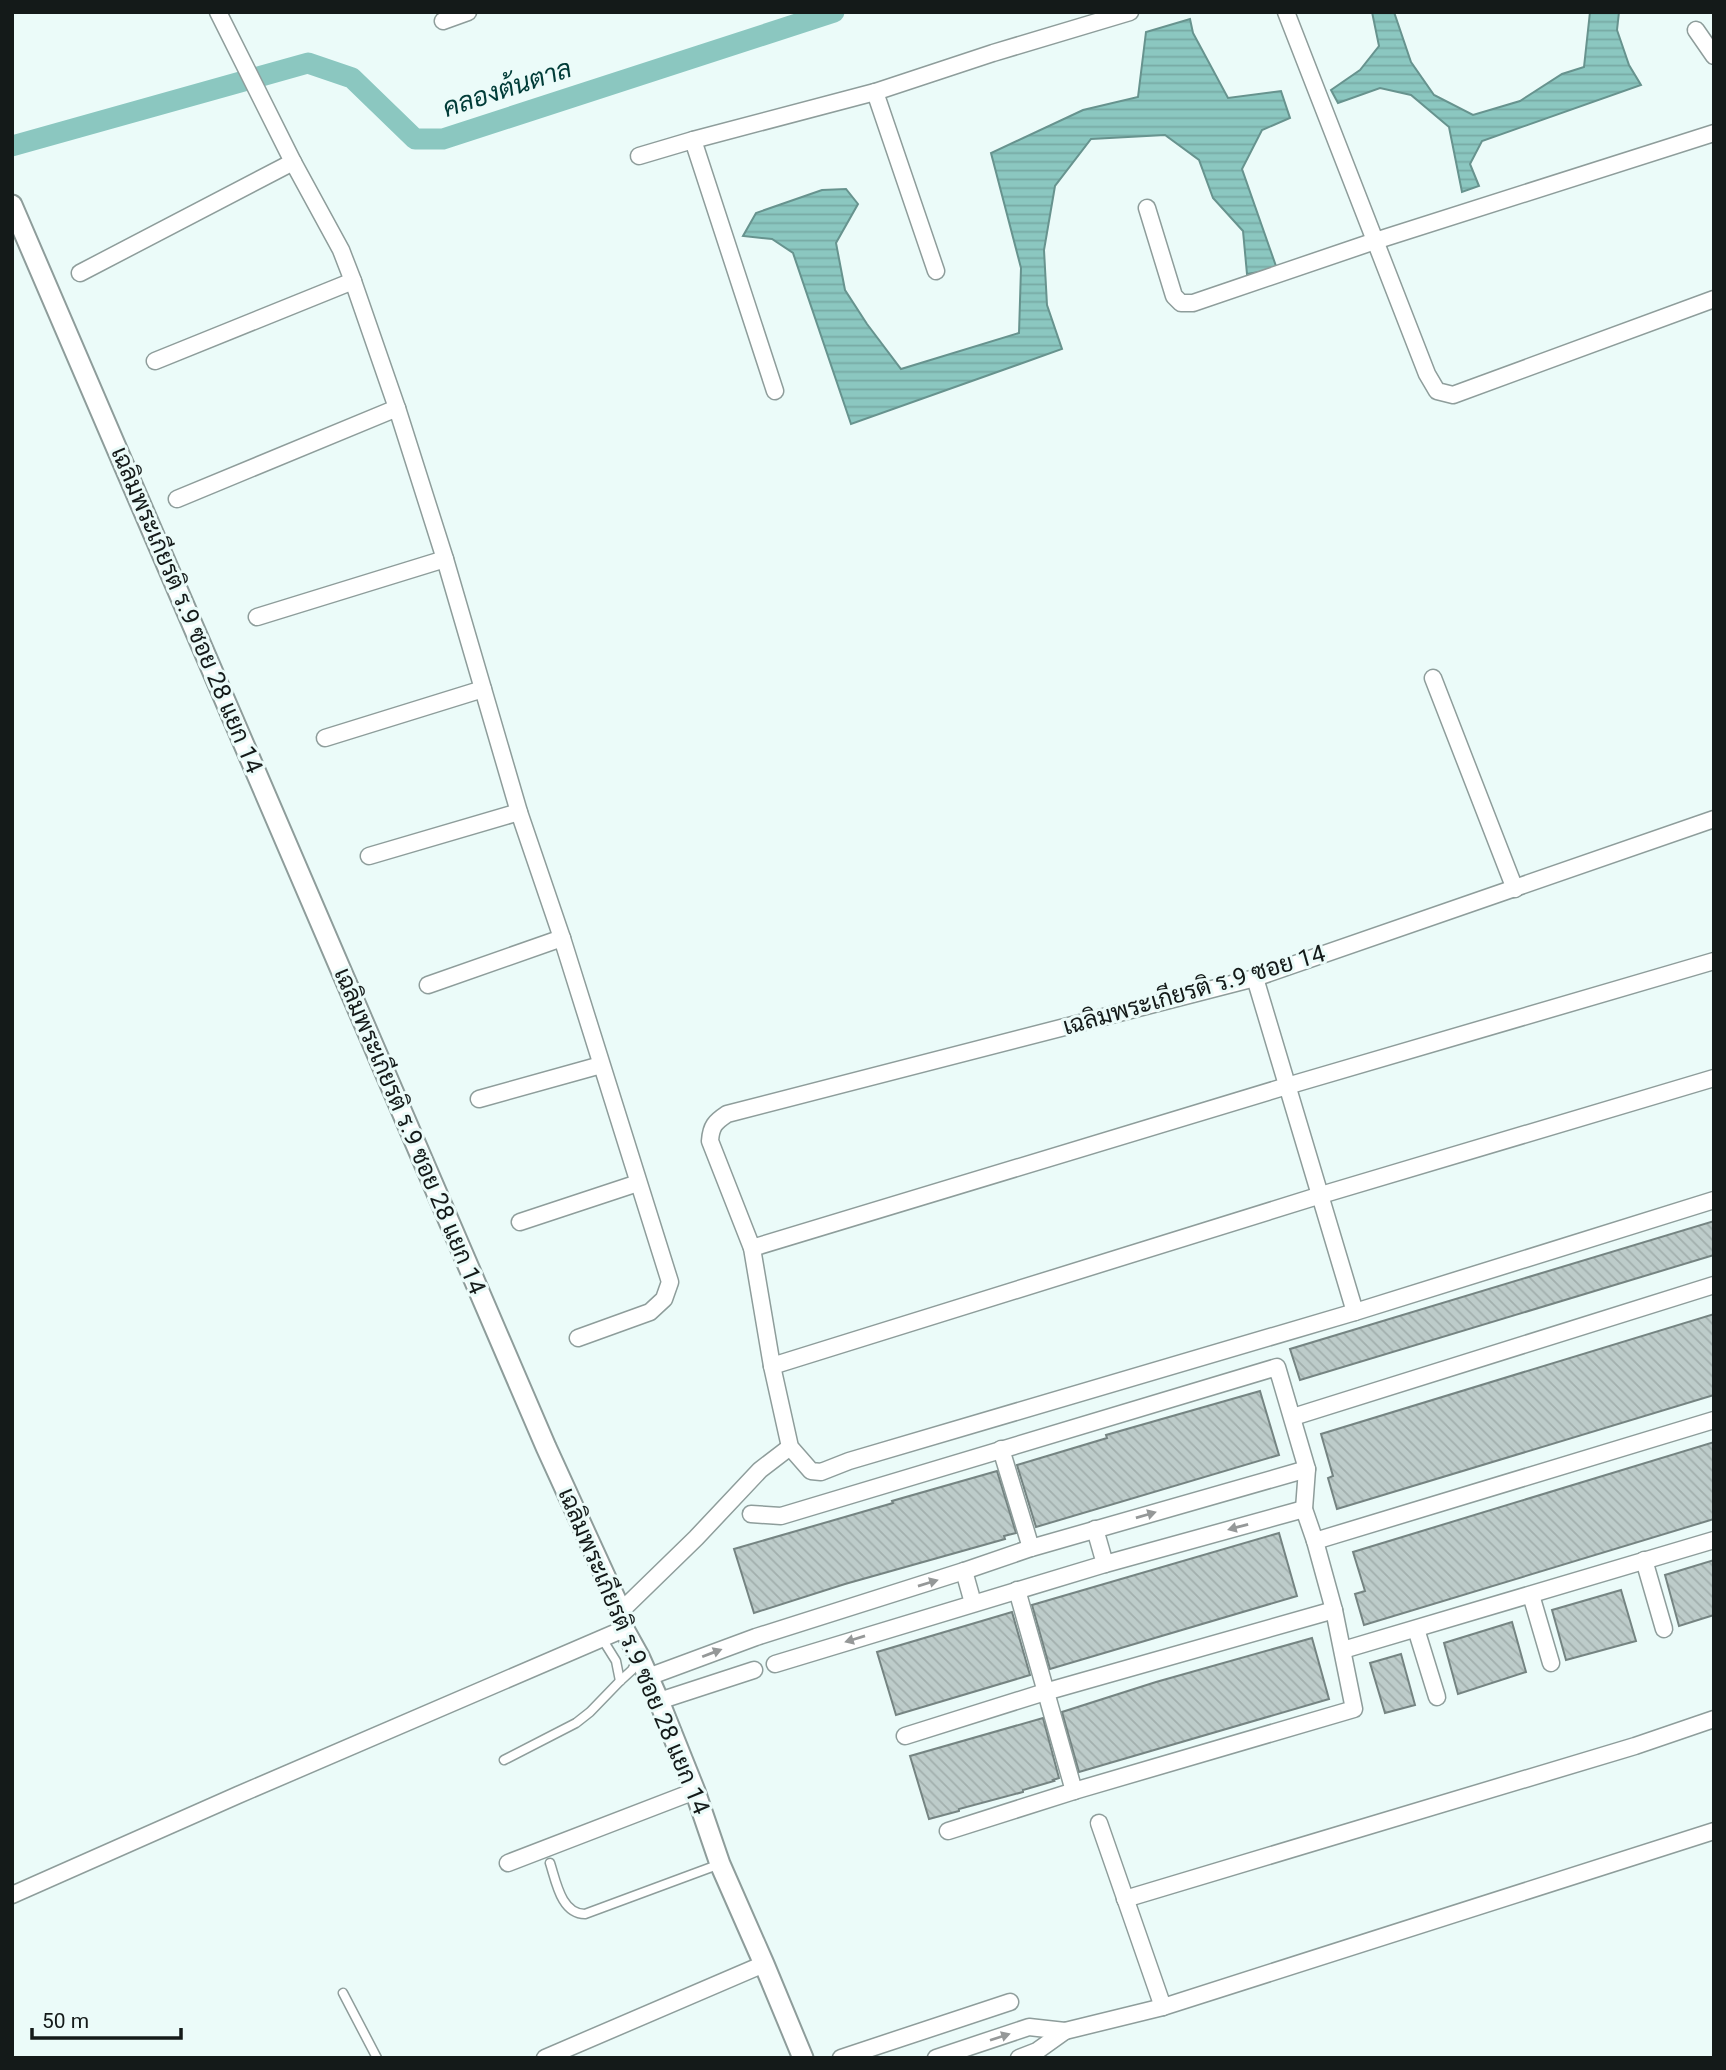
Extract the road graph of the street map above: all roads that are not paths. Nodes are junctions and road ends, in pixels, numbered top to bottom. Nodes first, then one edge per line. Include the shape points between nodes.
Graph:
1 (218, 12) edge
2 (468, 12) edge
3 (1130, 12) edge
4 (1286, 12) edge
5 (443, 21) dead end
6 (1696, 30) dead end
7 (1714, 56) edge
8 (875, 92) junction
9 (1714, 133) edge
10 (693, 140) junction
11 (639, 156) dead end
12 (293, 162) junction
13 (12, 205) edge
14 (1147, 208) dead end
15 (1375, 241) junction
16 (936, 271) dead end
17 (80, 273) dead end
18 (353, 281) junction
19 (1714, 299) edge
20 (155, 361) dead end
21 (775, 391) dead end
22 (397, 408) junction
23 (177, 499) dead end
24 (445, 559) junction
25 (257, 617) dead end
26 (1433, 678) dead end
27 (483, 689) junction
28 (325, 738) dead end
29 (519, 812) junction
30 (1714, 819) edge
31 (369, 856) dead end
32 (1515, 889) junction
33 (562, 938) junction
34 (1714, 961) edge
35 (1255, 978) junction
36 (428, 985) dead end
37 (601, 1065) junction
38 (1714, 1077) edge
39 (1287, 1086) junction
40 (479, 1099) dead end
41 (638, 1183) junction
42 (1321, 1195) junction
43 (1714, 1200) edge
44 (520, 1222) dead end
45 (752, 1248) junction
46 (1714, 1285) edge
47 (1356, 1312) junction
48 (578, 1338) dead end
49 (772, 1366) junction
50 (1293, 1417) junction
51 (1714, 1420) edge
52 (790, 1447) junction
53 (1001, 1449) junction
54 (1307, 1469) junction
55 (1304, 1509) junction
56 (751, 1514) dead end
57 (1095, 1529) junction
58 (1714, 1540) edge
59 (1315, 1541) junction
60 (1031, 1548) junction
61 (1644, 1560) junction
62 (1105, 1564) junction
63 (964, 1571) junction
64 (1017, 1590) junction
65 (1531, 1595) junction
66 (973, 1603) junction
67 (1334, 1610) junction
68 (623, 1620) junction
69 (1416, 1629) junction
70 (1664, 1629) dead end
71 (601, 1637) junction
72 (1343, 1650) junction
73 (639, 1656) junction
74 (1551, 1663) dead end
75 (775, 1664) dead end
76 (754, 1670) dead end
77 (648, 1677) junction
78 (620, 1681) junction
79 (1045, 1692) junction
80 (1437, 1697) dead end
81 (659, 1700) junction
82 (1714, 1719) edge
83 (905, 1736) dead end
84 (504, 1759) dead end
85 (695, 1791) junction
86 (1074, 1791) junction
87 (1099, 1823) dead end
88 (948, 1831) dead end
89 (1714, 1831) edge
90 (508, 1863) dead end
91 (550, 1863) dead end
92 (720, 1864) junction
93 (12, 1895) edge
94 (1125, 1899) junction
95 (764, 1964) junction
96 (343, 1993) dead end
97 (1010, 2002) dead end
98 (1163, 2007) junction
99 (1065, 2031) junction
100 (377, 2058) edge
101 (545, 2058) edge
102 (803, 2058) edge
103 (841, 2058) edge
104 (936, 2058) edge
105 (1019, 2058) edge

1 - 12 street
2 - 5 street
3 - 8 street
4 - 15 street
6 - 7 street
8 - 10 street
8 - 16 street
9 - 15 street
10 - 11 street
10 - 21 street
12 - 17 street
12 - 18 street
13 - 68 street, เฉลิมพระเกียรติ ร.9 ซอย 28 แยก 14
14 - 15 street via 1174,296 1181,303 1194,303
15 - 19 street via 1427,374 1437,391 1453,395
18 - 20 street
18 - 22 street
22 - 23 street
22 - 24 street
24 - 25 street
24 - 27 street
26 - 32 street
27 - 28 street
27 - 29 street
29 - 31 street
29 - 33 street
30 - 32 street, เฉลิมพระเกียรติ ร.9 ซอย 14
32 - 35 street, เฉลิมพระเกียรติ ร.9 ซอย 14
33 - 36 street
33 - 37 street
34 - 39 street
35 - 39 street
35 - 45 street, เฉลิมพระเกียรติ ร.9 ซอย 14 via 727,1114 710,1129 710,1141
37 - 40 street
37 - 41 street
38 - 42 street
39 - 42 street
39 - 45 street
41 - 44 street
41 - 48 street via 670,1282 664,1299 650,1312
42 - 47 street
42 - 49 street
43 - 47 street
45 - 49 street
46 - 50 street
47 - 52 street via 821,1472 811,1471
49 - 52 street
50 - 53 street via 1277,1367
50 - 54 street
51 - 59 street
52 - 68 street via 760,1470
53 - 56 street via 781,1516
53 - 60 street
54 - 55 street
57 -> 54 street
55 - 59 street
55 -> 62 street
57 - 60 street
57 - 62 street
58 - 61 street
59 - 67 street
60 - 63 street
61 - 65 street
61 - 70 street
62 - 64 street
63 - 66 street
77 -> 63 street via 756,1637
64 - 66 street
64 - 79 street
65 - 69 street
65 - 74 street
66 -> 75 street
67 - 72 street
67 - 79 street
68 - 71 street
68 - 73 street, เฉลิมพระเกียรติ ร.9 ซอย 28 แยก 14
69 - 72 street
69 - 80 street
71 - 78 lane via 616,1661
71 - 93 street
72 - 86 street via 1354,1709
73 - 77 street, เฉลิมพระเกียรติ ร.9 ซอย 28 แยก 14
73 - 78 lane
76 - 81 street
77 - 81 street, เฉลิมพระเกียรติ ร.9 ซอย 28 แยก 14
78 - 84 lane via 576,1723
79 - 83 street
79 - 86 street
81 - 85 street, เฉลิมพระเกียรติ ร.9 ซอย 28 แยก 14
82 - 94 street
85 - 90 street
85 - 92 street, เฉลิมพระเกียรติ ร.9 ซอย 28 แยก 14
86 - 88 street
87 - 94 street
89 - 98 street
91 - 92 lane via 563,1899 577,1914
92 - 95 street, เฉลิมพระเกียรติ ร.9 ซอย 28 แยก 14
94 - 98 street
95 - 101 street
95 - 102 street, เฉลิมพระเกียรติ ร.9 ซอย 28 แยก 14
96 - 100 lane
97 - 103 street
98 - 99 street
104 -> 99 street via 1030,2027
99 - 105 street

